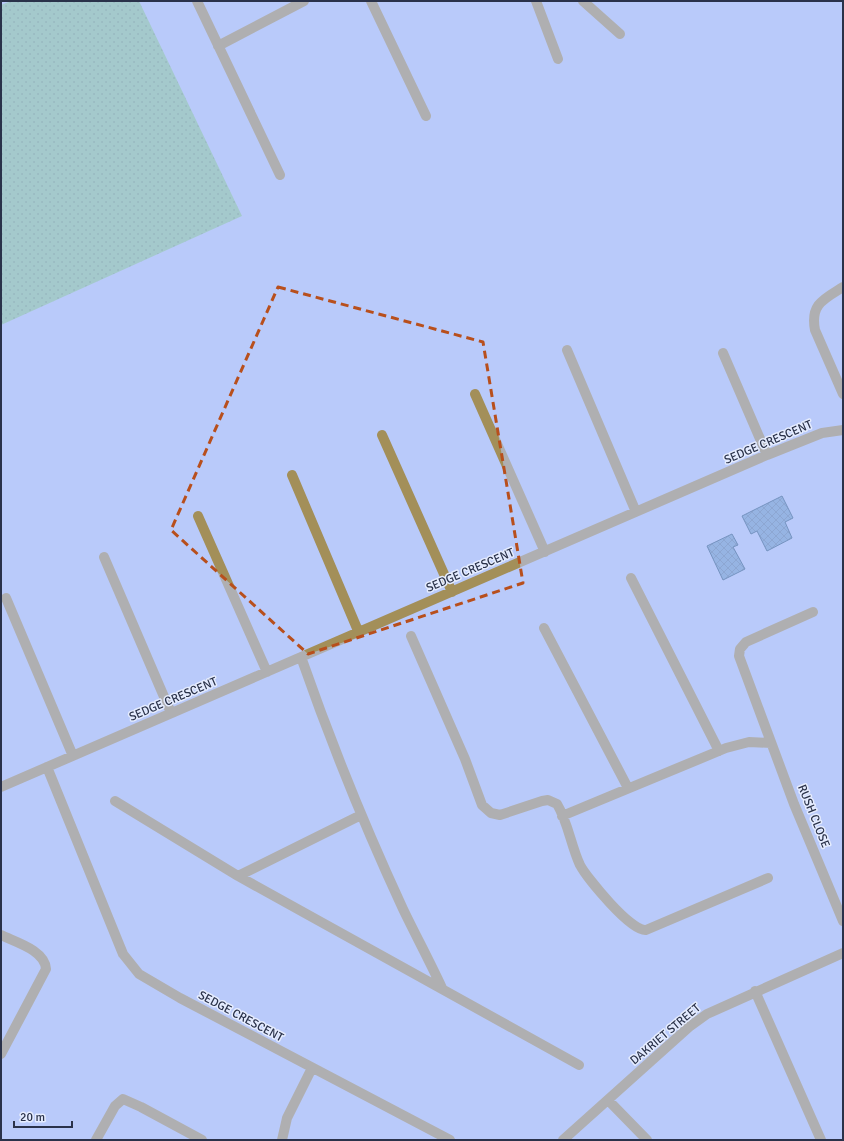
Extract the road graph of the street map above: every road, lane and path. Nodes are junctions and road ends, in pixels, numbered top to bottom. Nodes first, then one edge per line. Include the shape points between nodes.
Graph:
1 (197, 1) edge
2 (304, 1) edge
3 (371, 1) edge
4 (536, 1) edge
5 (583, 1) edge
6 (620, 34) dead end
7 (218, 46) junction
8 (558, 59) dead end
9 (426, 116) dead end
10 (280, 175) dead end
11 (843, 287) edge
12 (567, 350) dead end
13 (723, 353) dead end
14 (475, 394) dead end
15 (843, 394) edge
16 (843, 430) edge
17 (382, 435) dead end
18 (767, 455) junction
19 (292, 476) dead end
20 (636, 512) junction
21 (198, 516) dead end
22 (545, 552) junction
23 (104, 557) dead end
24 (630, 578) dead end
25 (452, 592) junction
26 (6, 598) dead end
27 (813, 612) dead end
28 (544, 628) dead end
29 (358, 632) junction
30 (411, 636) dead end
31 (301, 657) junction
32 (267, 672) junction
33 (171, 714) junction
34 (771, 743) junction
35 (719, 751) junction
36 (73, 756) junction
37 (47, 767) junction
38 (1, 787) edge
39 (628, 788) junction
40 (115, 801) dead end
41 (361, 815) junction
42 (562, 816) junction
43 (238, 876) junction
44 (768, 878) dead end
45 (843, 921) edge
46 (1, 935) edge
47 (843, 953) edge
48 (442, 988) junction
49 (755, 991) junction
50 (1, 1054) edge
51 (579, 1064) dead end
52 (312, 1068) junction
53 (608, 1100) junction
54 (96, 1140) edge
55 (202, 1140) edge
56 (282, 1140) edge
57 (450, 1140) edge
58 (563, 1140) edge
59 (647, 1140) edge
60 (821, 1140) edge

1 - 7 street
2 - 7 street
3 - 9 street
4 - 8 street
5 - 6 street
7 - 10 street
11 - 15 street via 821,300 813,319 815,330
12 - 20 street
13 - 18 street
14 - 22 street
16 - 18 street, SEDGE CRESCENT via 822,433
17 - 25 street
18 - 20 street, SEDGE CRESCENT
19 - 29 street
20 - 22 street, SEDGE CRESCENT
21 - 32 street
22 - 25 street, SEDGE CRESCENT
23 - 33 street
24 - 35 street
25 - 29 street, SEDGE CRESCENT
26 - 36 street
27 - 34 street, RUSH CLOSE via 746,642 740,649 739,656
28 - 39 street
29 - 31 street, SEDGE CRESCENT
30 - 42 street via 480,802 486,810 500,816 548,800 557,804
31 - 32 street, SEDGE CRESCENT
31 - 41 street
32 - 33 street, SEDGE CRESCENT
33 - 36 street, SEDGE CRESCENT
34 - 35 street via 743,743
34 - 45 street, RUSH CLOSE
35 - 39 street
36 - 37 street, SEDGE CRESCENT
37 - 38 street
37 - 52 street, SEDGE CRESCENT via 114,933 132,967 154,984
39 - 42 street
40 - 43 street
41 - 43 street
41 - 48 street
42 - 44 street via 581,867 625,919 640,931
43 - 48 street
46 - 50 street via 39,955 46,964 46,969
47 - 49 street, DAKRIET STREET
48 - 51 street
49 - 53 street, DAKRIET STREET via 697,1020
49 - 60 street
52 - 56 street via 287,1118
52 - 57 street, SEDGE CRESCENT
53 - 58 street, DAKRIET STREET
53 - 59 street
54 - 55 street via 114,1106 123,1099

